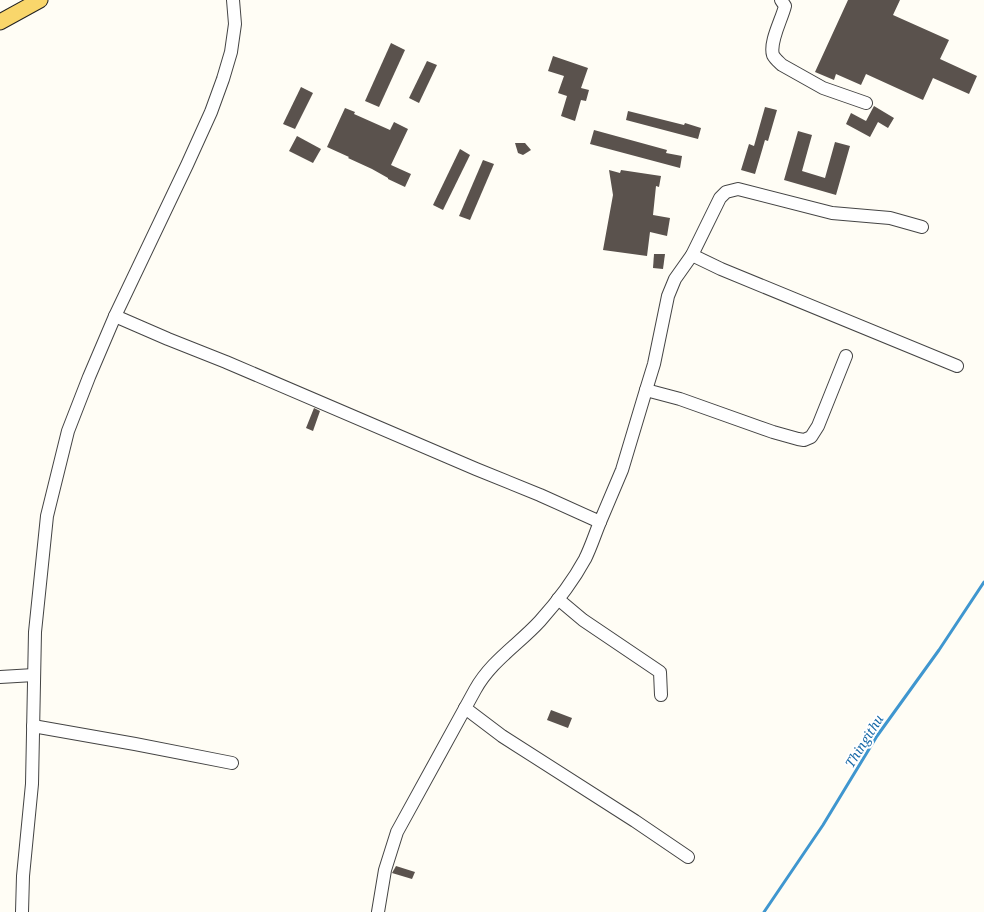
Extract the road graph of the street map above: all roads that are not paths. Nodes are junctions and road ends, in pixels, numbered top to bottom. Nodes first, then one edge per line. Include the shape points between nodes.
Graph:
1 (40, 0) edge
2 (233, 0) edge
3 (781, 0) edge
4 (0, 22) edge
5 (866, 103) dead end
6 (922, 227) dead end
7 (692, 255) junction
8 (116, 316) junction
9 (846, 356) dead end
10 (957, 366) dead end
11 (646, 390) junction
12 (600, 522) junction
13 (558, 598) junction
14 (34, 675) junction
15 (0, 677) edge
16 (661, 695) dead end
17 (465, 708) junction
18 (33, 726) junction
19 (232, 763) dead end
20 (688, 857) dead end
21 (22, 912) edge
22 (378, 912) edge

1 - 4 main road
2 - 8 street via 235,24 231,52 210,112
3 - 5 street via 785,6 773,40 773,54 776,60 823,88
6 - 7 street via 890,218 832,213 738,189 726,192 720,198
7 - 10 street via 721,270
7 - 11 street via 675,279 668,296
8 - 12 street
8 - 14 street via 70,425 46,516 35,632
9 - 11 street via 818,426 811,437 804,440
11 - 12 street via 622,470
12 - 13 street via 585,558
13 - 16 street via 583,620 660,672
13 - 17 street via 530,631 489,668
14 - 15 street
14 - 18 street
17 - 20 street via 502,736
17 - 22 street via 397,832 385,870
18 - 19 street
18 - 21 street via 32,784

